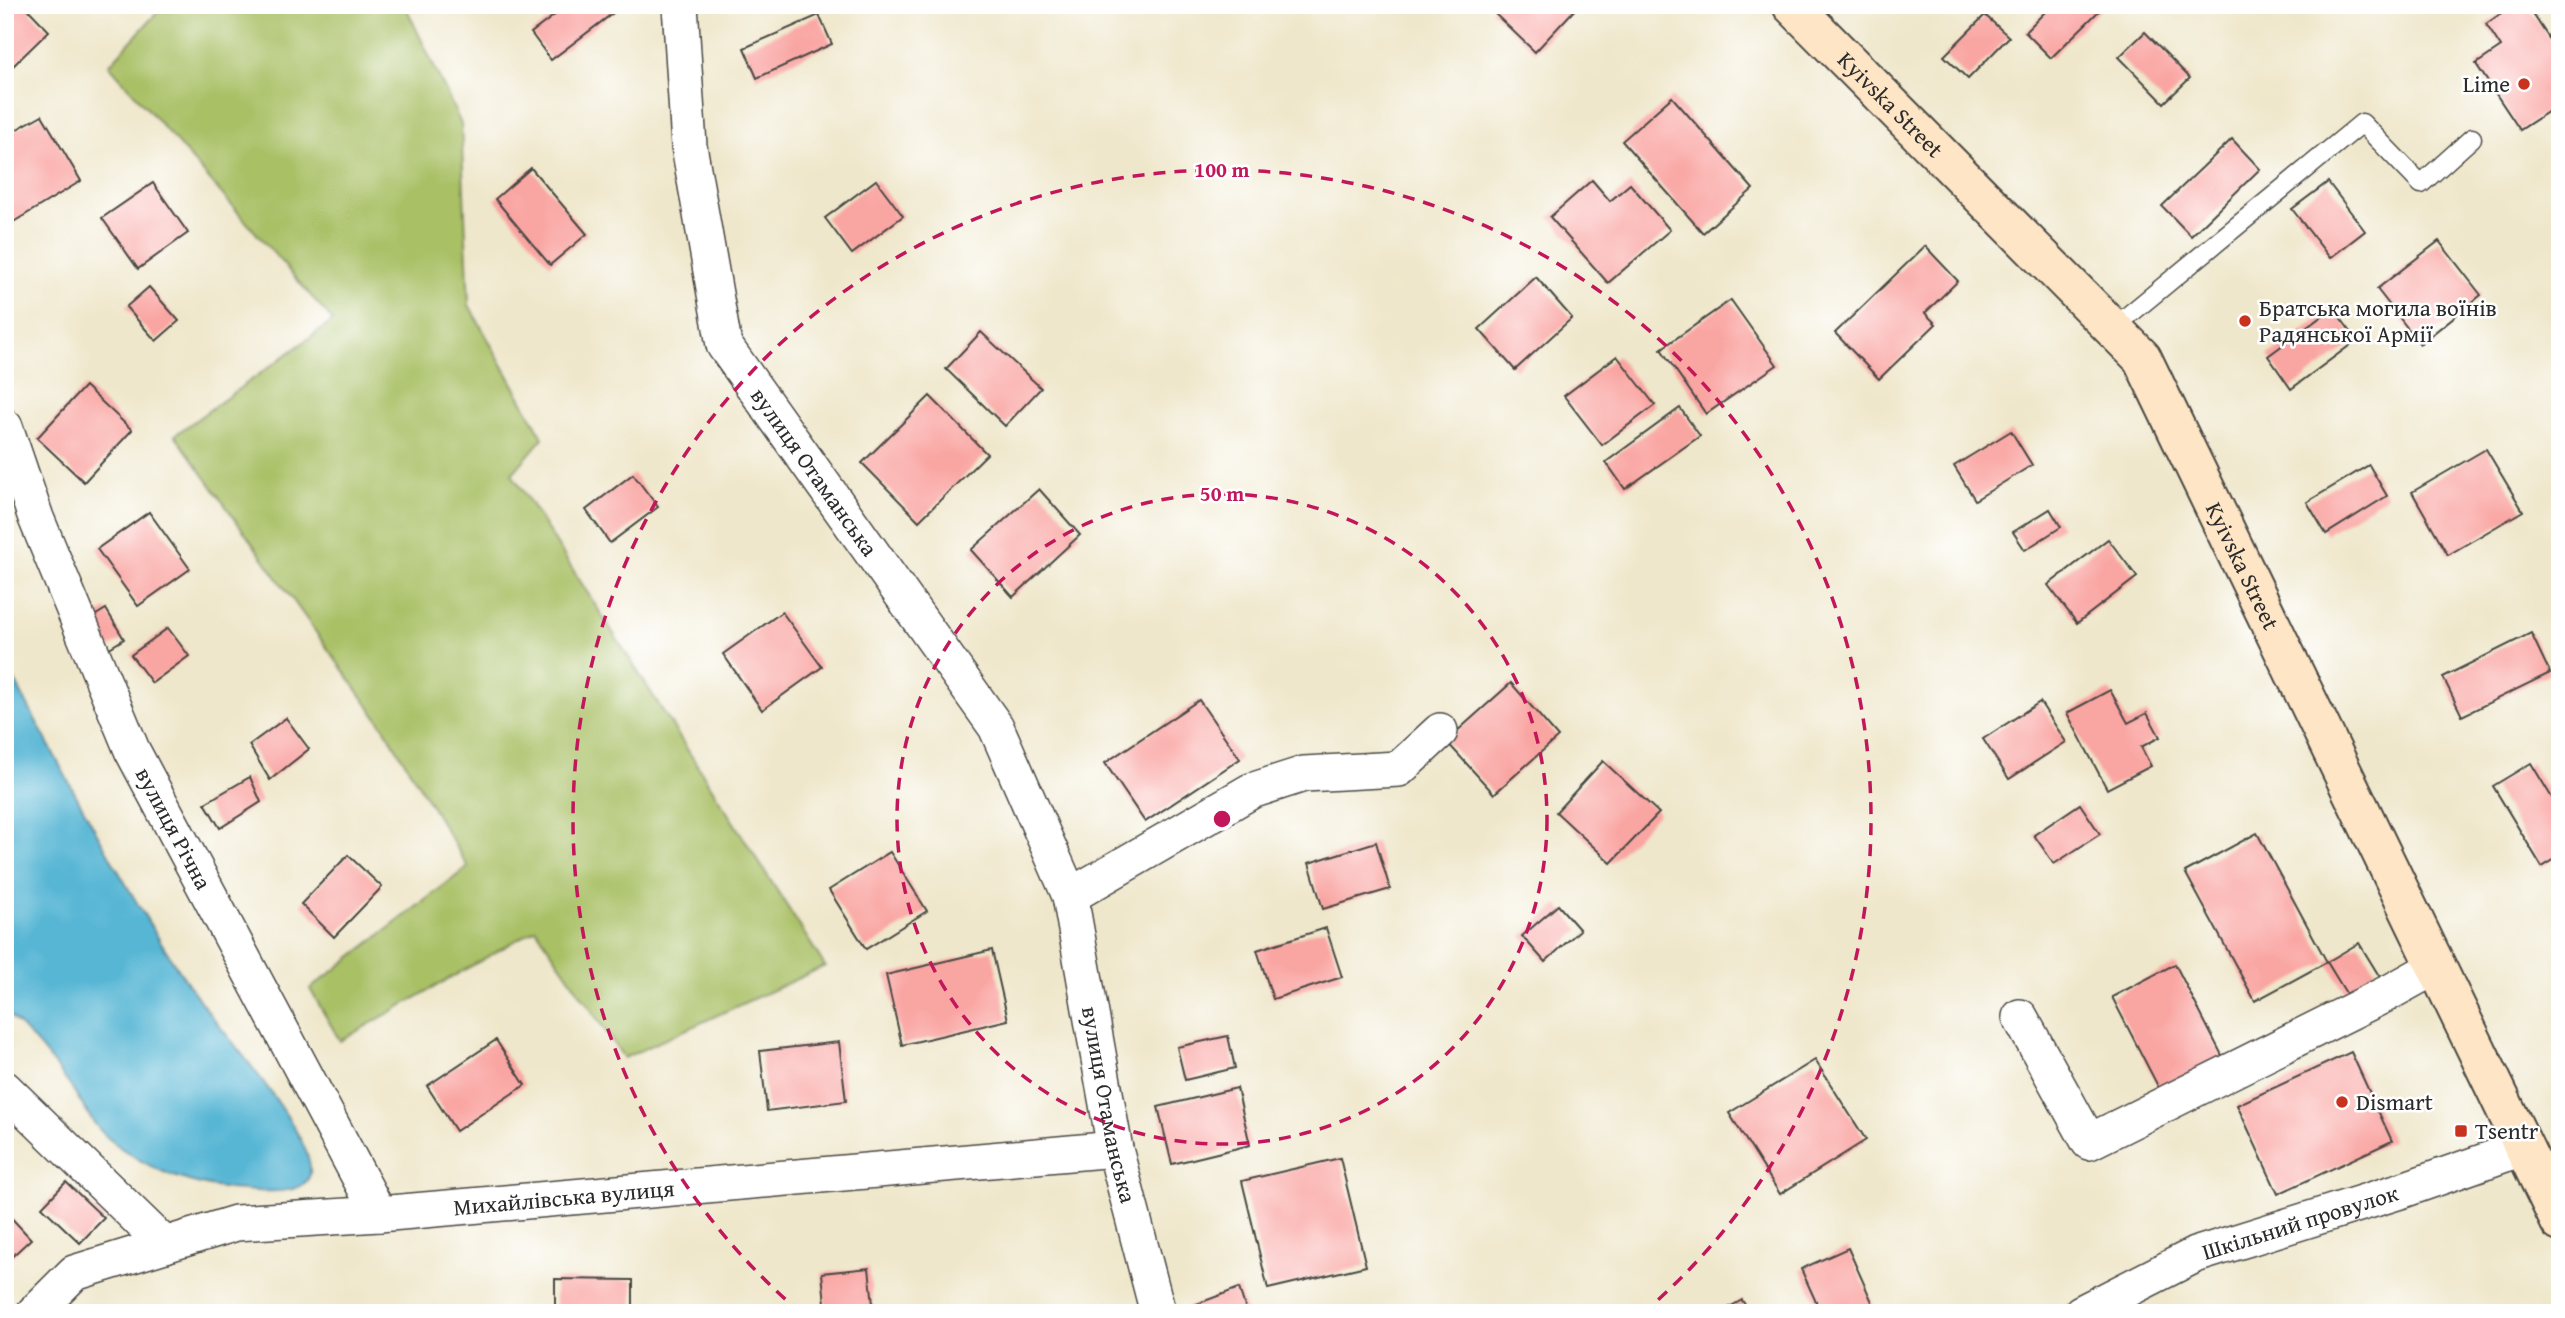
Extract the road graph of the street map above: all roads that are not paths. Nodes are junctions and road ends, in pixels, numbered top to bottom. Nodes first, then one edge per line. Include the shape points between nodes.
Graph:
1 (680, 5) edge
2 (1792, 5) edge
3 (2472, 138) dead end
4 (2113, 328) junction
5 (5, 427) edge
6 (1440, 731) dead end
7 (1070, 896) junction
8 (2435, 967) junction
9 (2020, 1017) dead end
10 (5, 1089) edge
11 (2525, 1147) junction
12 (1115, 1149) junction
13 (379, 1214) junction
14 (2560, 1222) edge
15 (165, 1245) junction
16 (34, 1313) edge
17 (1158, 1313) edge
18 (2081, 1313) edge

1 - 7 street, вулиця Отаманська via 689,146 724,345 996,727
2 - 4 street, Kyivska Street
3 - 4 lane via 2421,184 2362,123
4 - 8 street, Kyivska Street via 2142,358
5 - 13 street, вулиця Річна via 36,518 132,750
6 - 7 street via 1399,769 1304,774 1251,791
7 - 12 street, вулиця Отаманська
8 - 9 street via 2089,1142
8 - 11 street, Kyivska Street
10 - 15 street
11 - 14 street, Kyivska Street
11 - 18 street, Шкільний провулок via 2194,1255
12 - 13 street, Михайлівська вулиця
12 - 17 street, вулиця Отаманська
13 - 15 street, Михайлівська вулиця via 236,1223
15 - 16 street, Михайлівська вулиця via 74,1273

